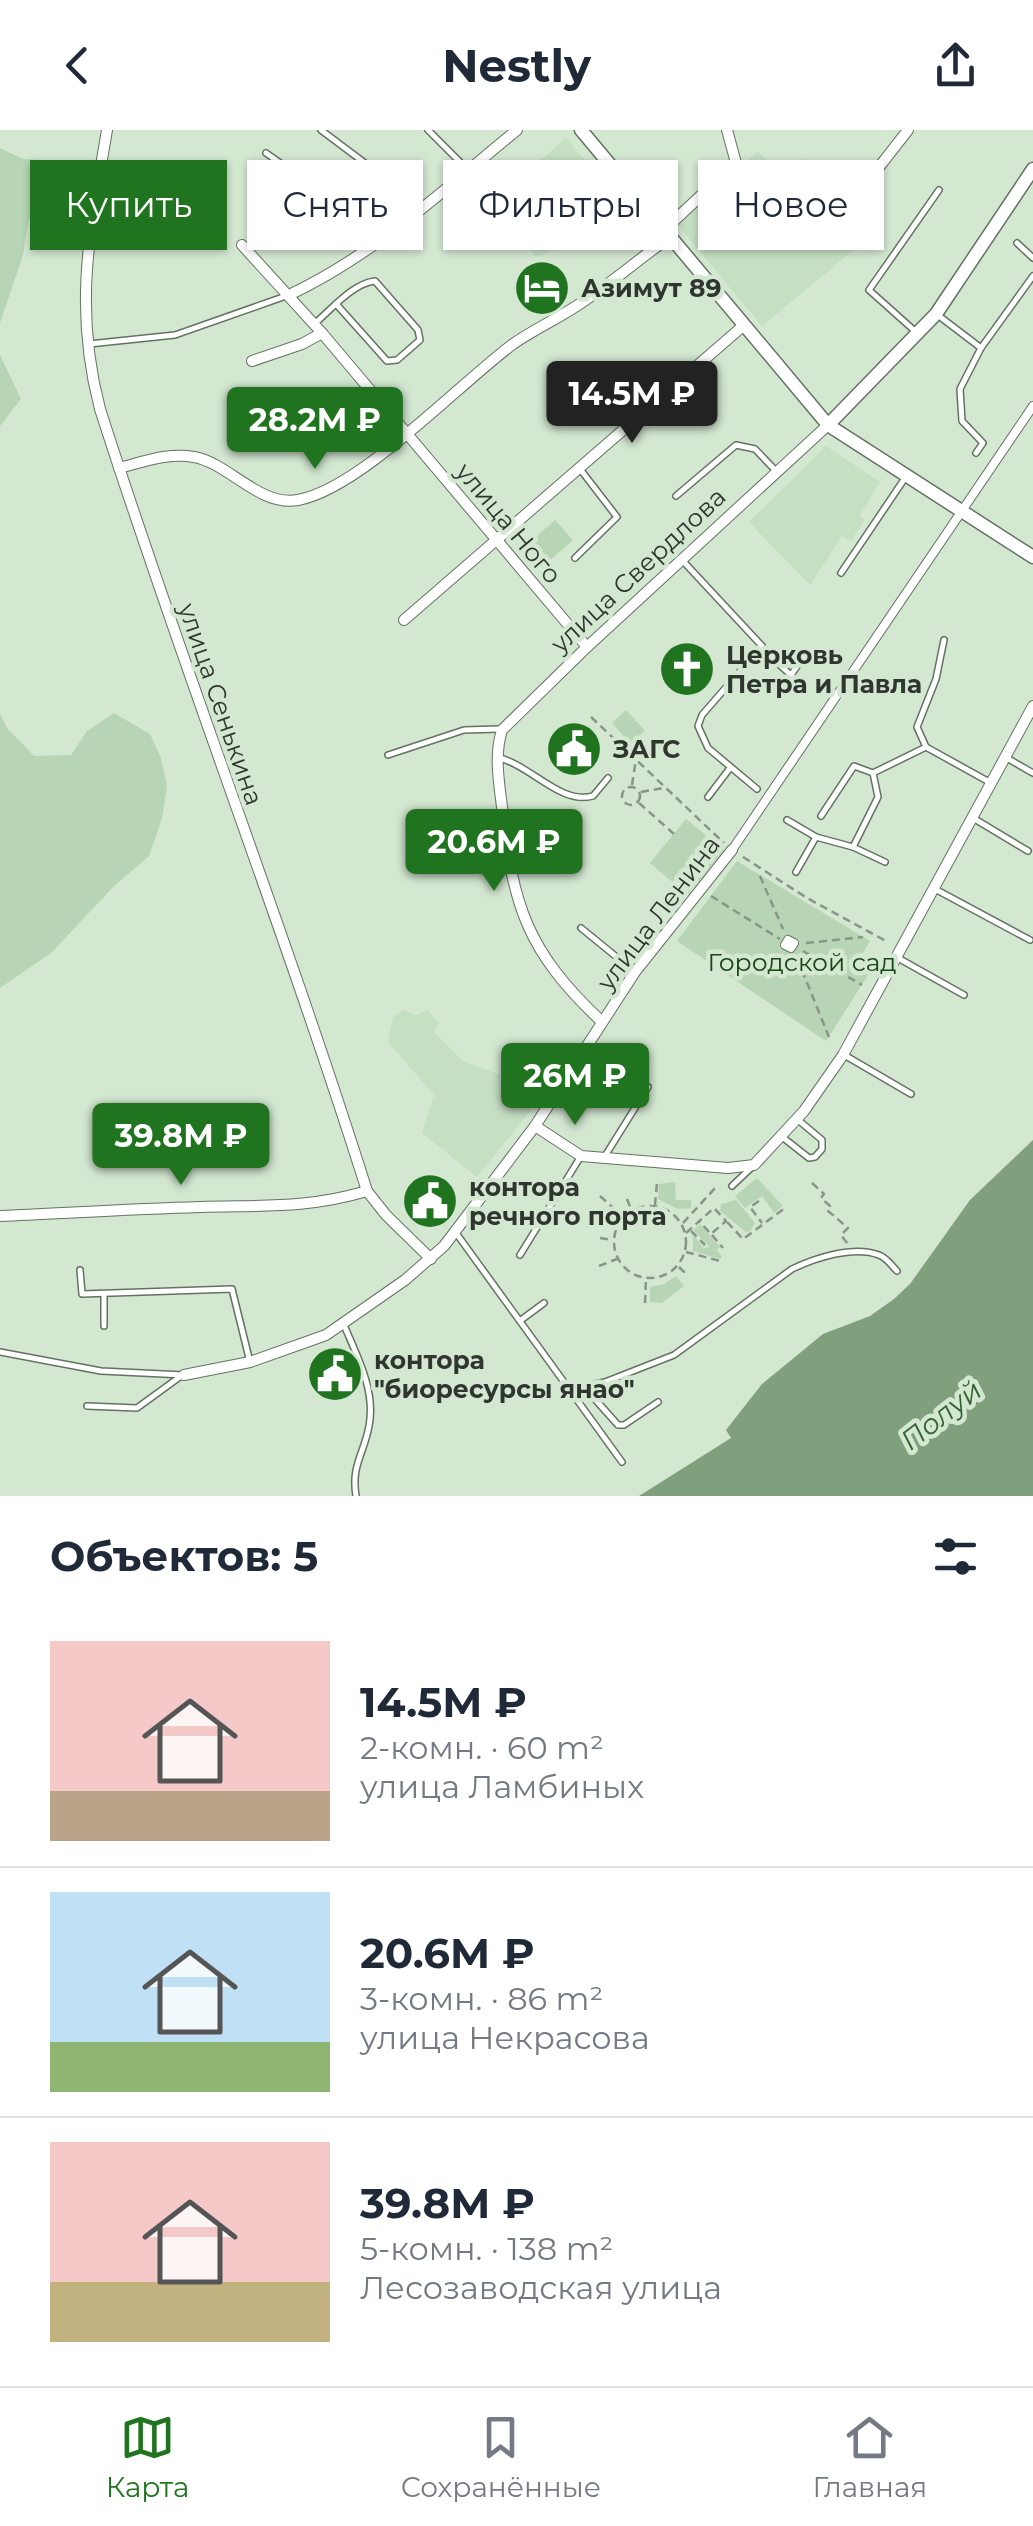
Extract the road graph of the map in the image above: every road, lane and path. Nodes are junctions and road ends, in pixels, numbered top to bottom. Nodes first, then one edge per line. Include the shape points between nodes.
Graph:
1 (107, 130) edge
2 (322, 130) edge
3 (428, 130) edge
4 (517, 130) edge
5 (582, 130) edge
6 (727, 130) edge
7 (908, 130) edge
8 (266, 152) dead end
9 (277, 160) edge
10 (361, 160) edge
11 (458, 160) edge
12 (480, 160) edge
13 (607, 160) edge
14 (884, 161) edge
15 (1033, 169) edge
16 (939, 190) dead end
17 (443, 191) edge
18 (423, 208) edge
19 (678, 222) edge
20 (242, 244) dead end
21 (1017, 244) dead end
22 (678, 246) edge
23 (368, 250) edge
24 (646, 250) edge
25 (1033, 258) edge
26 (1033, 276) edge
27 (289, 295) junction
28 (337, 304) junction
29 (936, 314) junction
30 (743, 326) junction
31 (318, 329) junction
32 (918, 334) junction
33 (86, 344) junction
34 (981, 348) junction
35 (252, 361) dead end
36 (1033, 406) edge
37 (828, 425) junction
38 (406, 432) junction
39 (976, 454) dead end
40 (578, 466) junction
41 (119, 468) junction
42 (778, 472) junction
43 (905, 478) junction
44 (676, 496) dead end
45 (961, 513) junction
46 (496, 538) junction
47 (1033, 557) edge
48 (575, 558) dead end
49 (682, 560) junction
50 (841, 573) dead end
51 (404, 620) dead end
52 (944, 640) dead end
53 (762, 646) junction
54 (587, 647) junction
55 (808, 652) dead end
56 (791, 675) junction
57 (782, 688) dead end
58 (1033, 706) edge
59 (591, 716) dead end
60 (502, 730) junction
61 (926, 747) junction
62 (388, 755) dead end
63 (498, 757) junction
64 (1005, 757) junction
65 (636, 759) junction
66 (730, 768) junction
67 (1033, 772) edge
68 (874, 773) junction
69 (608, 778) dead end
70 (991, 783) junction
71 (632, 787) junction
72 (666, 788) junction
73 (756, 789) dead end
74 (640, 792) junction
75 (708, 797) dead end
76 (638, 802) junction
77 (821, 816) dead end
78 (972, 818) junction
79 (787, 820) dead end
80 (674, 834) dead end
81 (816, 837) junction
82 (852, 847) junction
83 (732, 850) junction
84 (1028, 851) dead end
85 (884, 862) dead end
86 (796, 872) dead end
87 (760, 876) dead end
88 (935, 888) junction
89 (711, 896) dead end
90 (581, 928) dead end
91 (863, 937) dead end
92 (1030, 940) dead end
93 (886, 941) dead end
94 (791, 944) junction
95 (898, 958) junction
96 (635, 972) junction
97 (862, 985) dead end
98 (964, 995) dead end
99 (601, 1021) junction
100 (829, 1037) dead end
101 (843, 1054) junction
102 (648, 1086) dead end
103 (912, 1094) dead end
104 (797, 1118) junction
105 (535, 1126) junction
106 (781, 1136) junction
107 (581, 1156) junction
108 (604, 1158) junction
109 (754, 1165) junction
110 (812, 1183) dead end
111 (657, 1184) dead end
112 (718, 1186) dead end
113 (732, 1186) dead end
114 (367, 1191) junction
115 (600, 1196) dead end
116 (627, 1199) dead end
117 (759, 1202) dead end
118 (655, 1206) junction
119 (784, 1208) dead end
120 (632, 1211) junction
121 (0, 1216) edge
122 (623, 1217) junction
123 (726, 1221) junction
124 (699, 1222) junction
125 (682, 1224) junction
126 (763, 1224) junction
127 (690, 1230) junction
128 (456, 1232) junction
129 (685, 1234) junction
130 (711, 1234) junction
131 (600, 1238) dead end
132 (614, 1241) junction
133 (705, 1244) dead end
134 (724, 1248) dead end
135 (685, 1251) junction
136 (851, 1253) junction
137 (520, 1255) dead end
138 (618, 1258) junction
139 (430, 1259) junction
140 (720, 1261) dead end
141 (599, 1266) dead end
142 (678, 1266) junction
143 (80, 1270) dead end
144 (897, 1271) dead end
145 (685, 1274) dead end
146 (646, 1278) junction
147 (104, 1294) junction
148 (544, 1303) dead end
149 (645, 1303) dead end
150 (521, 1320) junction
151 (344, 1325) junction
152 (104, 1326) dead end
153 (0, 1352) edge
154 (250, 1362) junction
155 (184, 1375) junction
156 (585, 1388) junction
157 (572, 1389) junction
158 (658, 1402) dead end
159 (87, 1406) dead end
160 (622, 1462) dead end
161 (356, 1496) edge

1 - 33 street, улица Сенькина via 84,286
2 - 10 lane
3 - 11 lane
4 - 12 street
5 - 13 street
6 - 19 street via 736,163
7 - 14 street
8 - 9 lane
15 - 29 street, улица Свердлова
16 - 32 lane via 868,290
17 - 18 street
20 - 27 street, улица Ного
21 - 25 lane
22 - 30 street
23 - 27 street
24 - 38 street via 578,305 516,342
26 - 34 lane
27 - 31 street, улица Ного
27 - 33 lane via 198,329
28 - 28 lane via 375,281 420,340 387,361
28 - 31 lane
29 - 32 street, улица Свердлова
29 - 34 lane
30 - 37 street
30 - 40 street
31 - 35 street via 302,344
31 - 38 street, улица Ного
32 - 37 street, улица Свердлова
33 - 41 street, улица Сенькина
34 - 39 lane via 960,389 962,422 983,442
36 - 45 street, улица Ленина
37 - 42 street, улица Свердлова
37 - 43 street
38 - 41 street via 351,474 297,500 267,494 195,457
38 - 46 street, улица Ного
40 - 46 street
40 - 48 lane via 617,517
41 - 114 street, улица Сенькина
42 - 44 lane via 755,449 736,444
42 - 49 street, улица Свердлова
43 - 45 street
43 - 50 lane
45 - 47 street
45 - 83 street, улица Ленина
46 - 51 street
46 - 54 street, улица Ного
49 - 53 lane
49 - 54 street, улица Свердлова
52 - 61 lane via 918,728
53 - 56 lane
53 - 66 lane via 698,726 708,748
54 - 60 street, улица Свердлова
55 - 56 lane
56 - 57 lane
58 - 64 street
59 - 65 path
60 - 62 lane via 464,730
60 - 63 street
61 - 68 lane
61 - 70 lane
63 - 69 lane via 571,797 594,796
63 - 99 street via 508,863 523,918 549,967
64 - 67 lane
64 - 70 street
65 - 71 path
65 - 72 path
66 - 73 lane
66 - 75 lane
68 - 77 lane via 854,766
68 - 82 lane via 878,797
70 - 78 street
71 - 74 path
71 - 76 path via 623,799
72 - 74 path
72 - 83 path
74 - 76 path
76 - 80 path
78 - 84 lane
78 - 88 street
79 - 81 lane
81 - 82 lane
81 - 86 lane
82 - 85 lane
83 - 93 path
83 - 96 street, улица Ленина
87 - 94 path
88 - 92 lane
88 - 95 street
89 - 94 path
90 - 96 lane
91 - 94 path
94 - 97 path
94 - 100 path
95 - 98 lane
95 - 101 street
96 - 99 street, улица Ленина
99 - 105 street, улица Ленина
101 - 103 lane
101 - 104 street
102 - 108 lane
104 - 106 street
104 - 106 lane via 824,1143 816,1157 806,1157
105 - 107 street
105 - 128 street, улица Ленина
106 - 109 street
107 - 108 street
107 - 137 lane
108 - 109 street
109 - 113 lane
110 - 136 path via 824,1194 827,1210 848,1228 841,1235
111 - 118 path
112 - 125 path
114 - 121 street via 273,1208
114 - 139 street, улица Сенькина
115 - 122 path
116 - 120 path
117 - 126 path via 750,1207
118 - 120 path
118 - 125 path
119 - 126 path
120 - 122 path
122 - 132 path
123 - 124 path via 714,1208
123 - 126 path via 743,1239
123 - 130 path
124 - 127 path
124 - 130 path
125 - 129 path
127 - 129 path
127 - 133 path
128 - 139 street, улица Ленина
128 - 150 lane
129 - 135 path
130 - 134 path
131 - 132 path
132 - 138 path
135 - 140 path
135 - 142 path
136 - 144 lane via 884,1256
136 - 156 lane via 792,1269 674,1355
138 - 141 path
138 - 146 path
139 - 151 street, улица Ленина
142 - 145 path
142 - 146 path
143 - 147 lane via 82,1294
146 - 149 path
147 - 152 lane
147 - 154 lane via 232,1288
148 - 150 lane
150 - 157 lane
151 - 154 street, улица Ленина
151 - 161 lane via 364,1372 370,1410 356,1462
153 - 155 lane via 102,1371
154 - 155 street, улица Ленина
155 - 159 lane via 137,1408
156 - 157 lane
156 - 158 lane via 618,1425
157 - 160 lane

